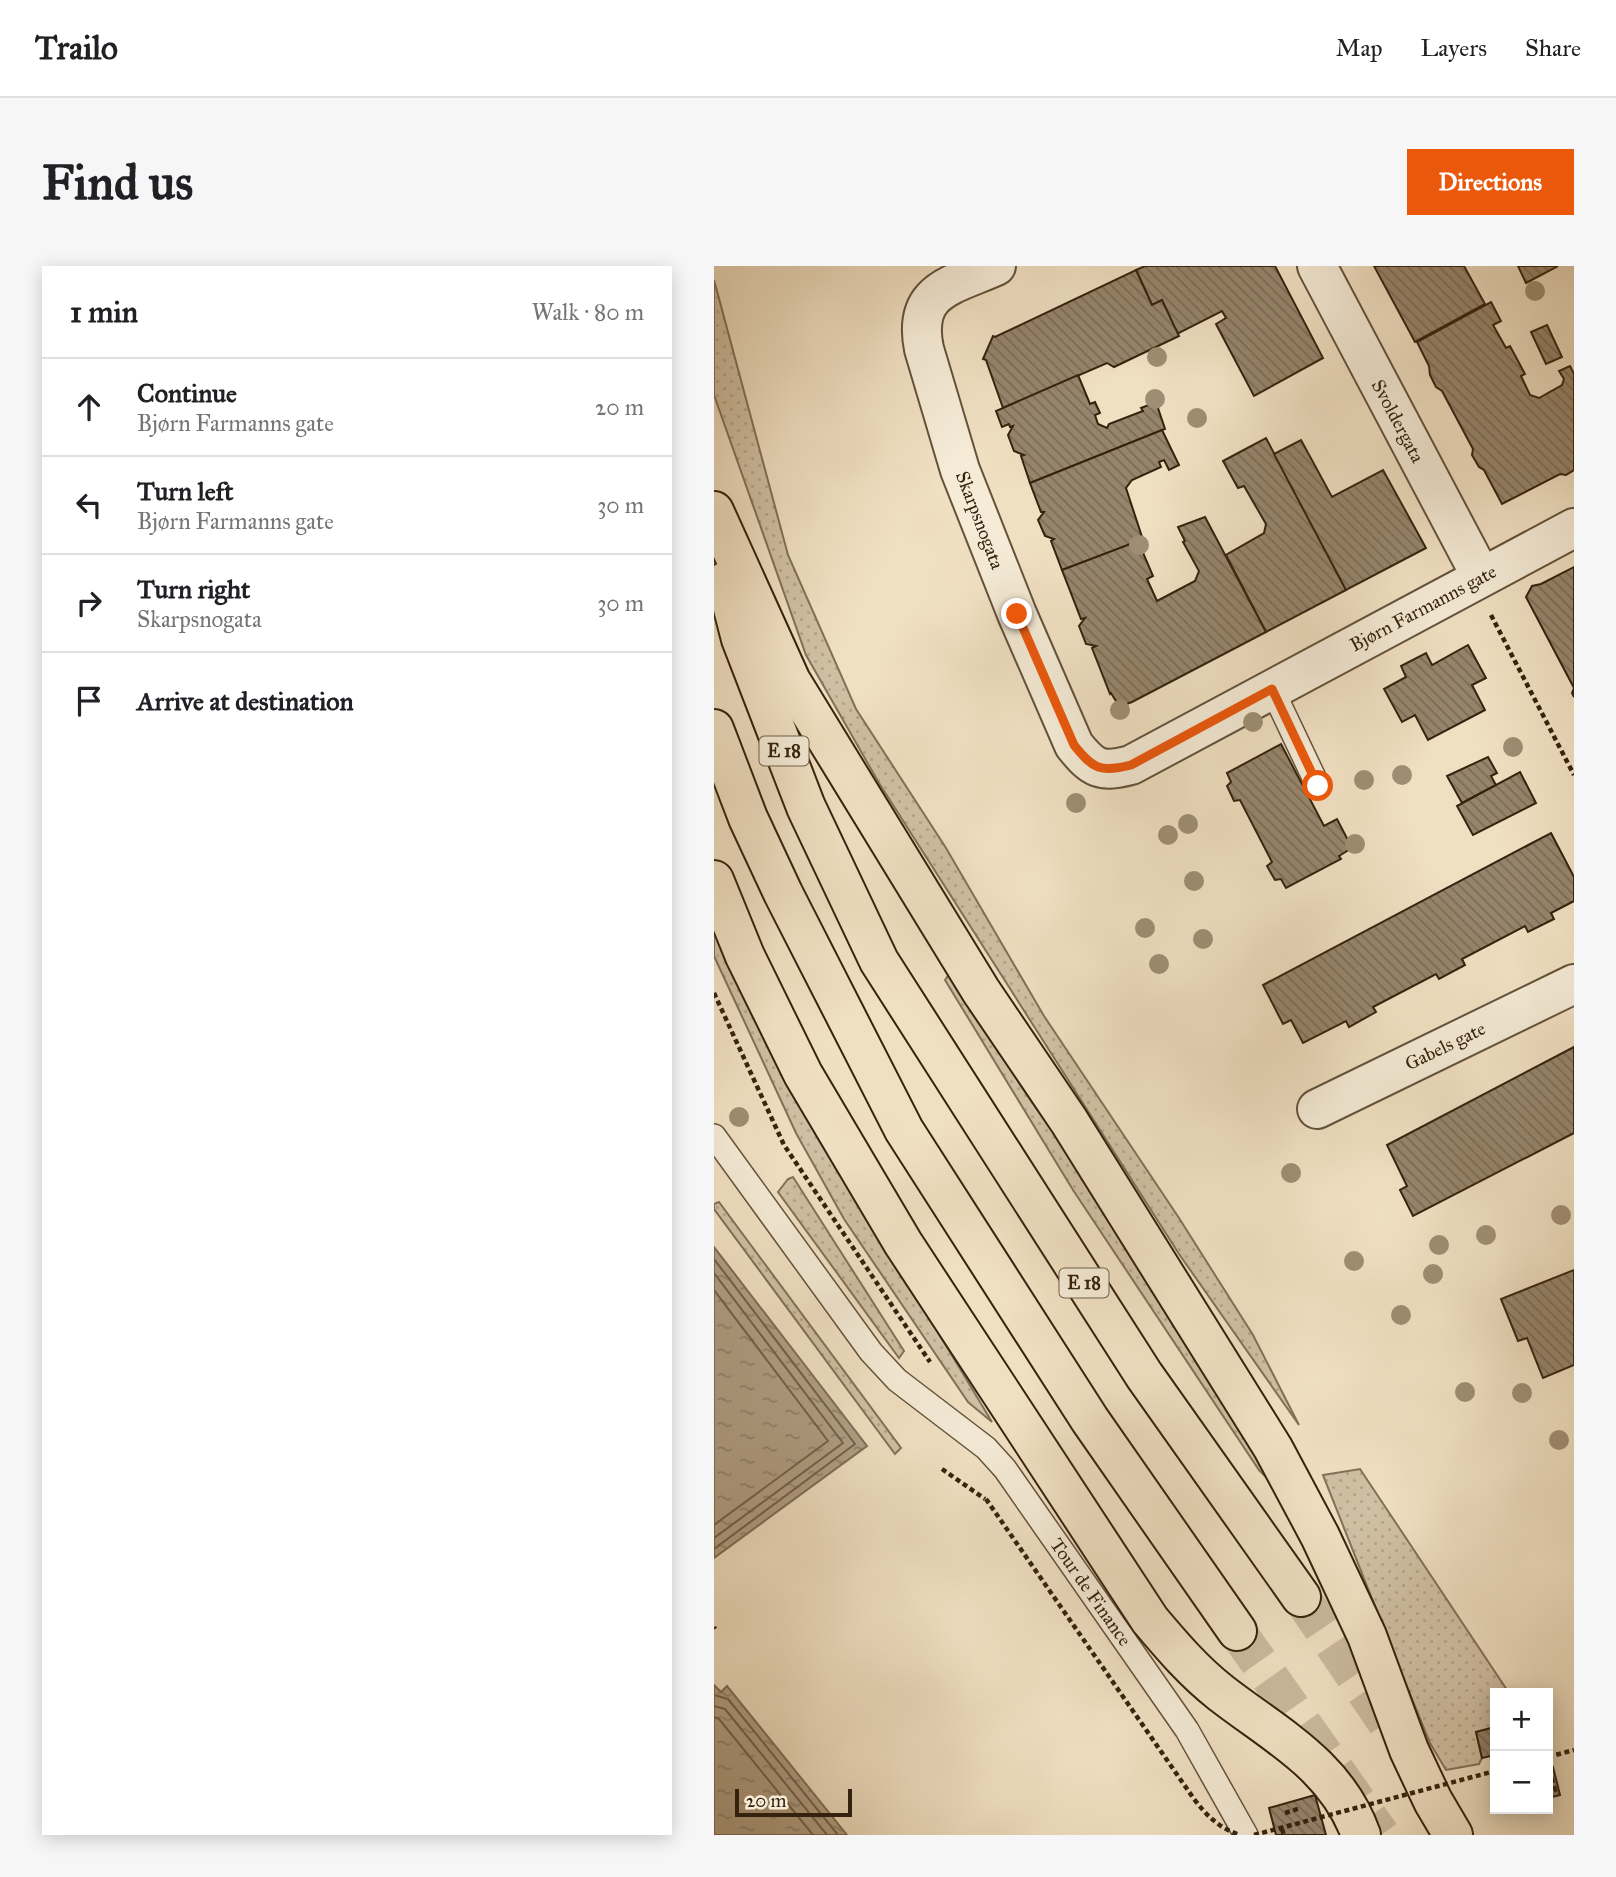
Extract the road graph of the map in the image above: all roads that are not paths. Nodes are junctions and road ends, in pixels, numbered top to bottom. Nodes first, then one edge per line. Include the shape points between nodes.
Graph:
1 (996, 266) edge
2 (1317, 266) edge
3 (714, 511) edge
4 (1574, 528) edge
5 (714, 531) edge
6 (1485, 590) junction
7 (1272, 689) junction
8 (714, 729) edge
9 (1074, 745) joint
10 (1318, 786) dead end
11 (714, 880) edge
12 (1574, 984) edge
13 (1317, 1109) dead end
14 (714, 1136) edge
15 (1301, 1597) tunnel mouth
16 (1237, 1631) tunnel mouth
17 (1246, 1835) edge
18 (1361, 1835) edge
19 (1453, 1835) edge

1 - 9 street, Skarpsnogata via 939,292 922,314 920,331 960,470
2 - 6 street, Svoldergata
3 - 19 highway via 791,681 973,979 1069,1121 1273,1448 1367,1636 1409,1750
4 - 6 street, Bjørn Farmanns gate
5 - 15 highway, E 18 via 741,639 806,807 879,961 1144,1375
6 - 7 street, Bjørn Farmanns gate
7 - 9 street, Bjørn Farmanns gate via 1131,765 1097,768
7 - 10 lane
8 - 16 highway via 783,893 904,1130 1090,1420
11 - 18 highway via 745,956 803,1074 910,1254 1150,1620 1186,1664 1321,1769 1342,1796
12 - 13 street, Gabels gate
14 - 17 lane, Tour de Finance via 871,1352 897,1380 986,1448 1005,1469 1187,1730

